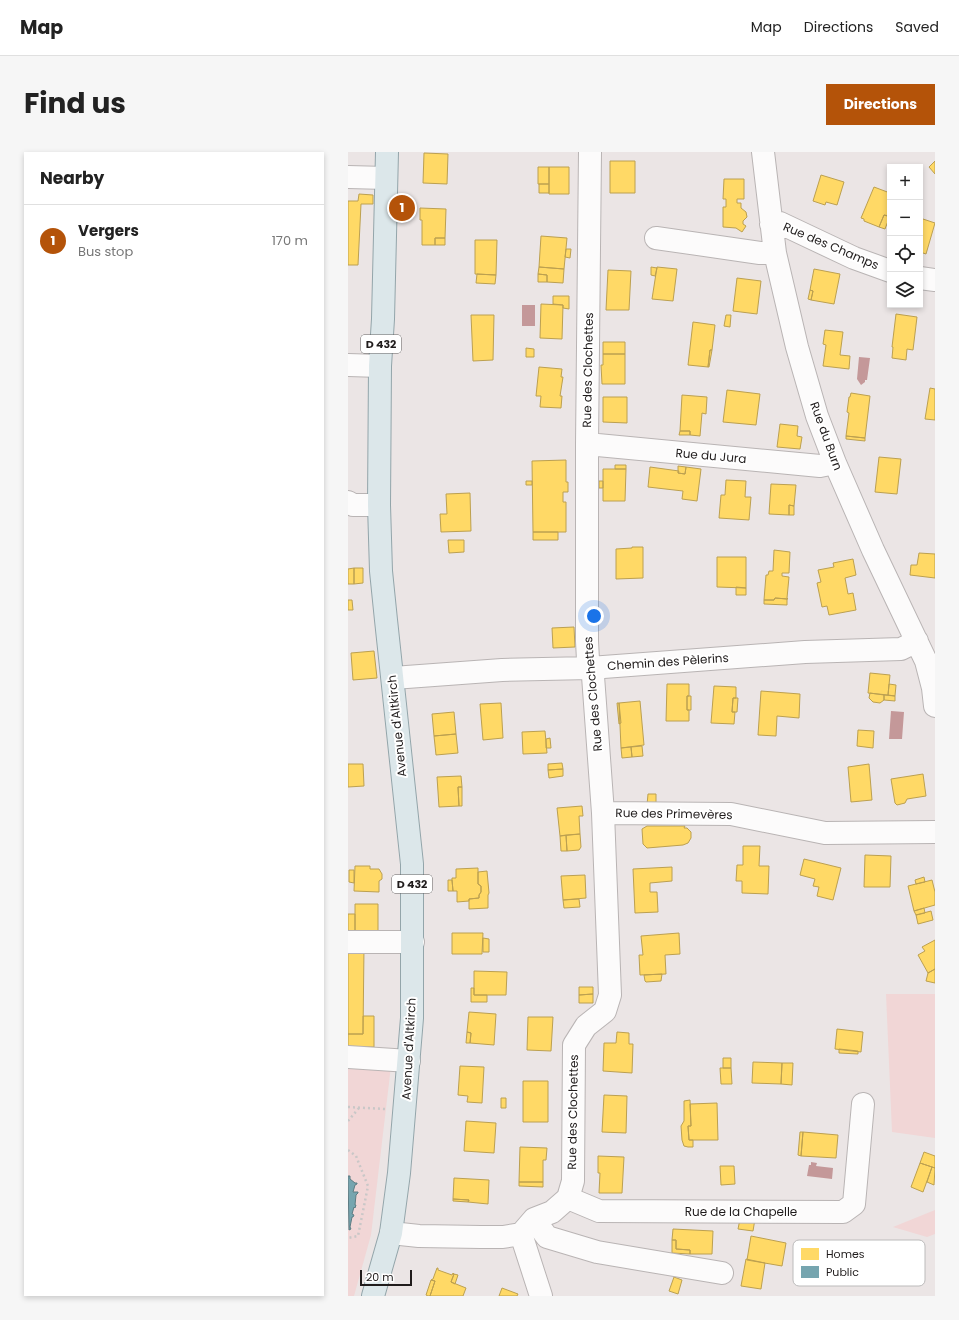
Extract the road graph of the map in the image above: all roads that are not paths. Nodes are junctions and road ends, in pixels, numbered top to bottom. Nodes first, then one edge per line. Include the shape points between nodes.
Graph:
1 (387, 152) edge
2 (590, 152) edge
3 (763, 152) edge
4 (348, 177) edge
5 (386, 178) junction
6 (771, 224) junction
7 (656, 238) dead end
8 (775, 253) junction
9 (887, 270) edge
10 (923, 278) edge
11 (935, 280) edge
12 (348, 365) edge
13 (380, 366) junction
14 (587, 444) junction
15 (835, 463) junction
16 (348, 502) edge
17 (379, 505) junction
18 (917, 641) junction
19 (590, 668) junction
20 (393, 678) junction
21 (935, 706) edge
22 (603, 813) junction
23 (935, 832) edge
24 (348, 942) edge
25 (413, 942) junction
26 (348, 1057) edge
27 (409, 1061) junction
28 (863, 1104) dead end
29 (568, 1198) junction
30 (527, 1227) junction
31 (390, 1233) junction
32 (722, 1273) dead end
33 (373, 1296) edge
34 (541, 1296) edge

1 - 5 main road, Avenue d'Altkirch / D 432
2 - 14 street, Rue des Clochettes
3 - 6 street, Rue du Burn
4 - 5 street
5 - 13 main road, Avenue d'Altkirch / D 432
6 - 8 street, Rue du Burn
6 - 9 street, Rue des Champs via 780,223 854,258
7 - 8 street via 760,254
8 - 15 street, Rue du Burn via 797,347 817,416
10 - 11 street
12 - 13 street
13 - 17 main road, Avenue d'Altkirch / D 432
14 - 15 street, Rue du Jura via 820,466
14 - 19 street, Rue des Clochettes via 587,641
15 - 18 street, Rue du Burn
16 - 17 street via 353,505
17 - 20 main road, Avenue d'Altkirch / D 432 via 381,571
18 - 19 street, Chemin des Pèlerins via 901,649 805,652
18 - 21 street, Rue du Burn via 926,662
19 - 20 street, Chemin des Pèlerins via 502,670
19 - 22 street, Rue des Clochettes
20 - 25 main road, Avenue d'Altkirch / D 432 via 412,864
22 - 23 street, Rue des Primevères via 731,814 824,833
22 - 29 street, Rue des Clochettes via 610,995 605,1011 586,1026 574,1045 573,1182
24 - 25 street
25 - 27 main road, Avenue d'Altkirch / D 432
26 - 27 street
27 - 31 main road, Avenue d'Altkirch / D 432 via 399,1173
28 - 29 street, Rue de la Chapelle via 854,1204 843,1212 599,1211
29 - 30 street via 552,1212
30 - 31 street via 503,1237
30 - 32 street via 597,1252
30 - 34 street
31 - 33 main road, Avenue d'Altkirch / D 432

